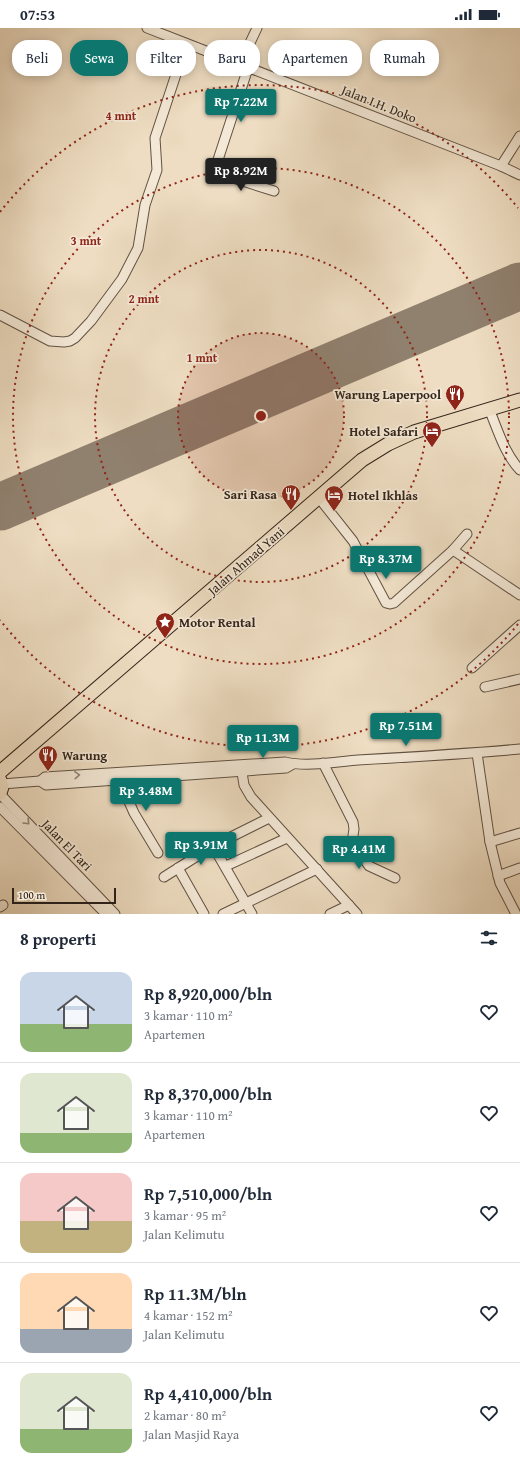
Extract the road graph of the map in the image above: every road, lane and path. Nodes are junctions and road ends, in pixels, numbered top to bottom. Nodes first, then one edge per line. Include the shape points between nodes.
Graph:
1 (147, 28) edge
2 (257, 28) edge
3 (176, 40) edge
4 (253, 40) edge
5 (260, 72) edge
6 (175, 76) edge
7 (241, 76) edge
8 (520, 136) edge
9 (501, 166) junction
10 (520, 175) edge
11 (274, 191) dead end
12 (0, 315) edge
13 (520, 400) edge
14 (489, 409) junction
15 (520, 470) edge
16 (319, 498) junction
17 (467, 534) dead end
18 (453, 550) junction
19 (520, 595) edge
20 (520, 625) edge
21 (472, 668) dead end
22 (520, 679) edge
23 (485, 687) dead end
24 (520, 749) edge
25 (477, 753) junction
26 (323, 763) junction
27 (241, 768) junction
28 (119, 779) junction
29 (40, 781) junction
30 (0, 784) edge
31 (0, 807) edge
32 (269, 818) junction
33 (520, 833) edge
34 (287, 838) junction
35 (490, 842) junction
36 (213, 846) junction
37 (158, 853) dead end
38 (226, 866) junction
39 (178, 868) junction
40 (520, 868) edge
41 (317, 869) junction
42 (498, 876) junction
43 (164, 877) dead end
44 (395, 878) dead end
45 (247, 904) junction
46 (349, 905) junction
47 (101, 913) edge
48 (115, 914) edge
49 (204, 914) edge
50 (223, 914) edge
51 (252, 914) edge
52 (330, 914) edge
53 (357, 914) edge
54 (516, 914) edge

1 - 3 street, Jalan I.H. Doko
2 - 4 street
5 - 9 street, Jalan I.H. Doko
6 - 12 street via 155,138 157,170 145,205 138,248 122,279 91,321 70,341 50,341
7 - 11 street via 214,172
8 - 9 street
9 - 10 street, Jalan I.H. Doko
13 - 14 highway, Jalan Ahmad Yani
14 - 15 street via 506,451
14 - 16 highway, Jalan Ahmad Yani via 414,432 388,444 362,460
16 - 18 street via 353,541 386,603 394,603
16 - 30 highway, Jalan Ahmad Yani
17 - 18 street
18 - 19 street
20 - 21 street
22 - 23 street
24 - 25 street
25 - 26 street
25 - 35 street
26 - 27 street via 293,764 286,768
26 - 44 street via 353,822 352,842 369,866
27 - 28 street
29 -> 27 street via 45,777
27 - 32 street via 244,785
28 - 29 street via 46,785
28 - 37 street via 134,813
29 - 30 street
30 -> 48 street, Jalan El Tari
31 - 47 street, Jalan El Tari
32 - 34 street
32 - 36 street
33 - 35 street
34 - 38 street
34 - 41 street
35 - 42 street
36 - 38 street
36 - 39 street
38 - 45 street
39 - 43 street
39 - 49 street
40 - 42 street
41 - 45 street
41 - 46 street
42 - 54 street
45 - 50 street
45 - 51 street
46 - 52 street
46 - 53 street

